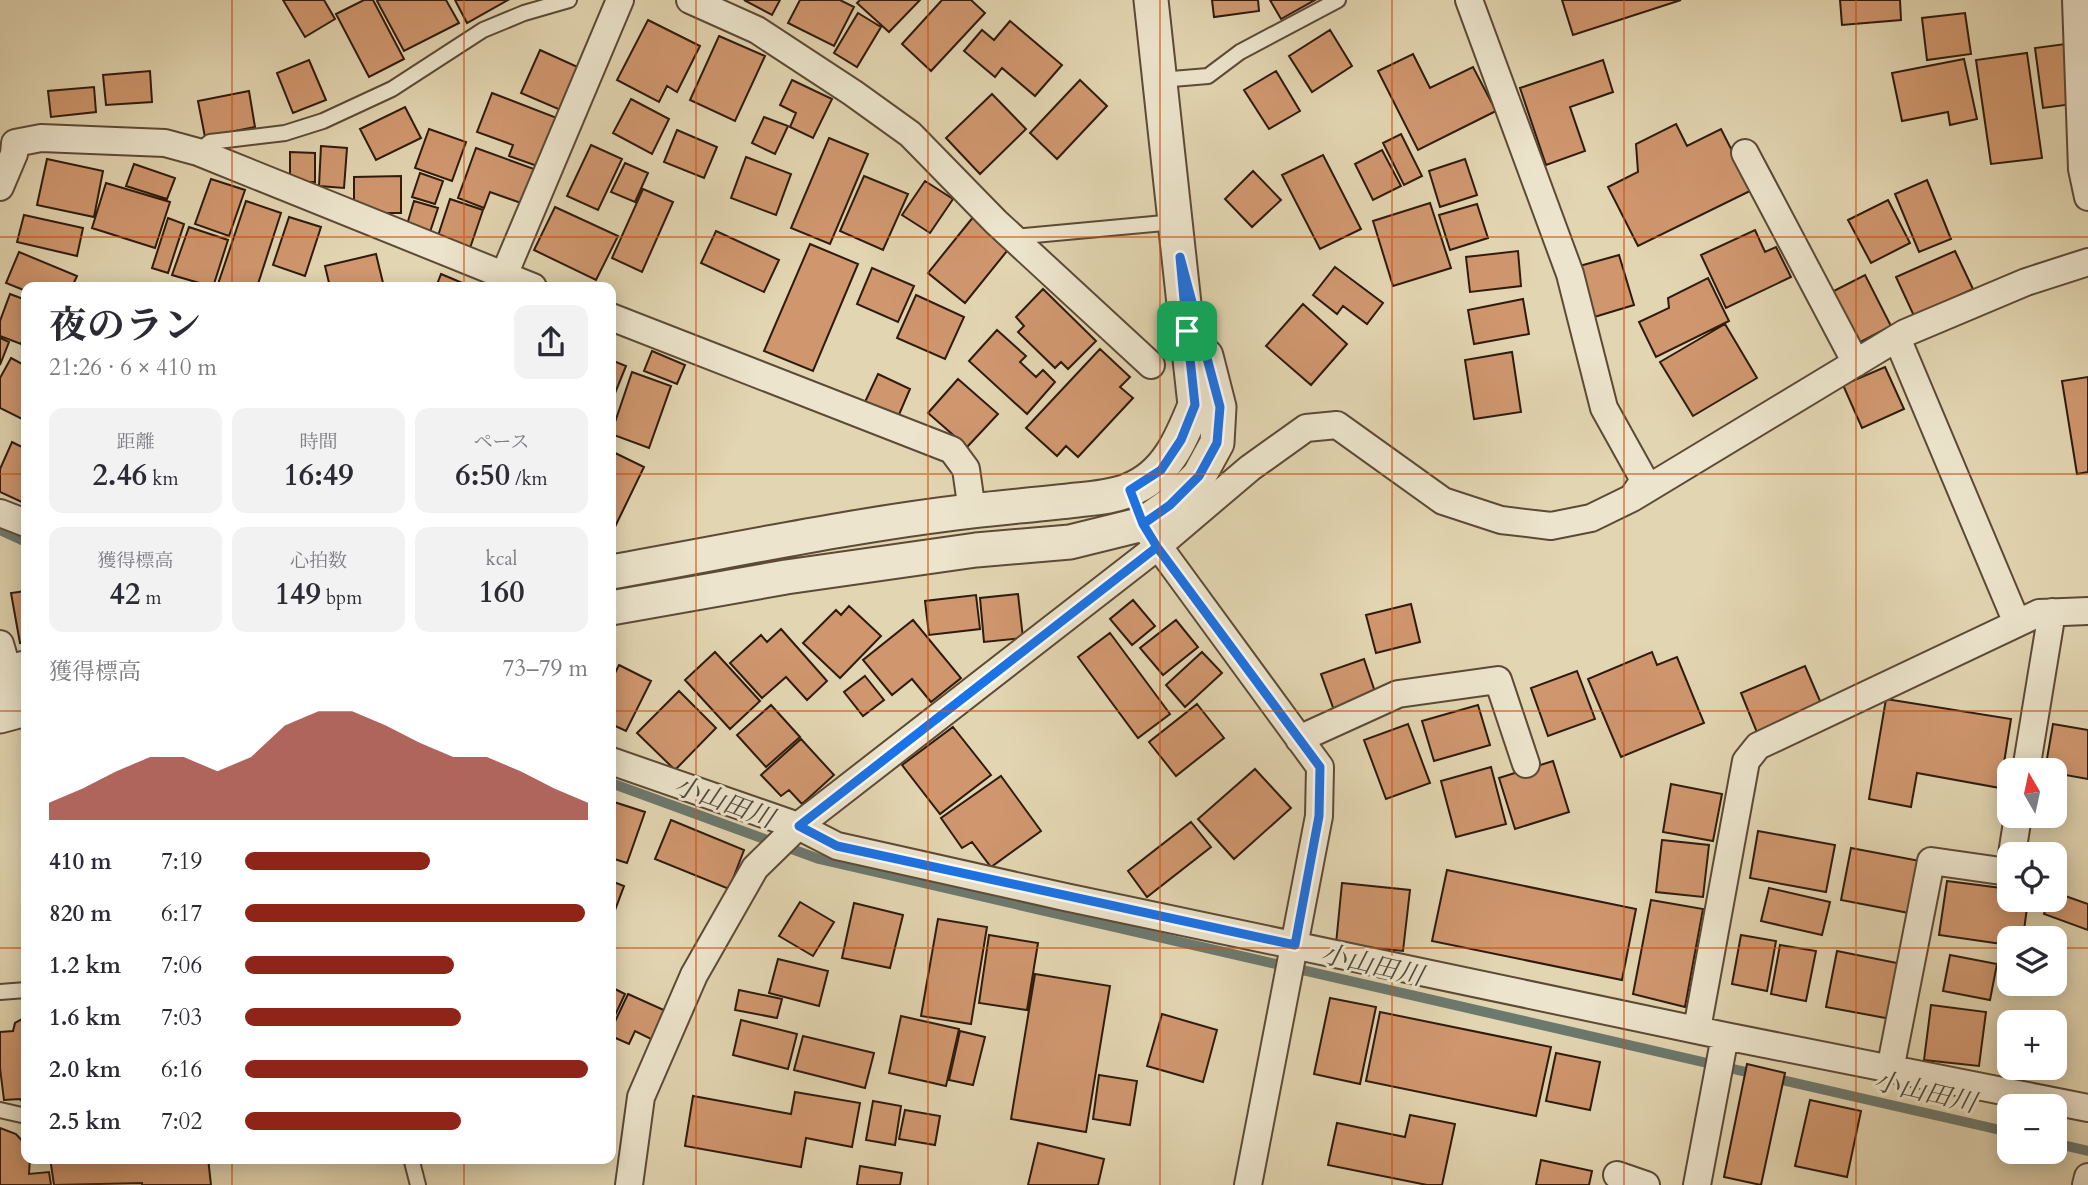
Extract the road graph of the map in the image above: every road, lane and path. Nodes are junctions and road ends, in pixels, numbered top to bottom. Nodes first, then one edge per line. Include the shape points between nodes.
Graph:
1 (569, 0) edge
2 (620, 0) edge
3 (690, 0) edge
4 (1151, 0) edge
5 (1339, 0) edge
6 (1469, 0) edge
7 (2080, 9) edge
8 (1160, 80) junction
9 (7, 145) edge
10 (198, 152) junction
11 (1745, 153) dead end
12 (0, 187) edge
13 (2088, 197) edge
14 (1176, 222) junction
15 (1012, 237) junction
16 (1180, 257) junction
17 (2088, 262) edge
18 (501, 281) edge
19 (616, 319) edge
20 (1897, 338) junction
21 (1856, 363) junction
22 (1151, 365) dead end
23 (1130, 490) junction
24 (1632, 498) junction
25 (972, 511) junction
26 (0, 513) edge
27 (21, 521) edge
28 (1150, 535) junction
29 (616, 571) edge
30 (616, 607) edge
31 (2088, 611) edge
32 (2052, 612) junction
33 (2017, 623) junction
34 (9, 664) edge
35 (14, 712) edge
36 (1299, 739) junction
37 (2027, 758) edge
38 (616, 763) edge
39 (1526, 764) dead end
40 (799, 826) junction
41 (1997, 870) edge
42 (1295, 945) junction
43 (21, 990) edge
44 (0, 992) edge
45 (1697, 1029) junction
46 (1725, 1036) junction
47 (1890, 1070) junction
48 (2088, 1108) edge
49 (0, 1110) edge
50 (21, 1115) edge
51 (413, 1164) edge
52 (1617, 1175) dead end
53 (2088, 1177) edge
54 (418, 1185) edge
55 (629, 1185) edge
56 (1248, 1185) edge
57 (1646, 1185) edge
58 (1697, 1185) edge
59 (2085, 1185) edge

1 - 10 lane via 483,30 392,89 323,121 285,133 210,142
2 - 18 street
3 - 15 street via 757,30 910,134
4 - 8 street
5 - 8 lane via 1240,52 1208,76
6 - 24 street via 1570,274 1604,408 1644,480
7 - 13 street via 2082,169
8 - 14 street
9 - 10 street via 41,138 165,143
9 - 12 street via 15,154
10 - 18 street
11 - 21 street
14 - 15 lane
14 - 16 street
15 - 22 street
16 - 23 street via 1195,405 1181,440 1161,470
16 - 28 street via 1220,407 1217,443 1199,476 1170,505
17 - 20 street via 2026,282
19 - 25 street via 952,450 966,469
20 - 21 street
20 - 33 street
21 - 24 street
23 - 25 street via 1023,508
23 - 28 street
24 - 28 street via 1591,518 1551,526 1501,520 1443,501 1337,425 1306,428
25 - 29 street
26 - 27 street
28 - 30 street via 976,550
28 - 36 street
28 - 40 street
31 - 32 street
32 - 33 street
32 - 37 street
33 - 45 street via 1758,746 1746,761
34 - 35 street
36 - 39 street via 1398,694 1498,680
36 - 42 street via 1320,767 1319,816
38 - 40 street
40 - 42 street via 837,846
40 - 55 street via 755,868 694,975 641,1097
41 - 47 street via 1931,861
42 - 45 street
42 - 56 street
43 - 44 lane
45 - 46 street
46 - 47 street
46 - 58 street
47 - 48 street
49 - 50 lane
51 - 54 lane
52 - 57 street
53 - 59 street

